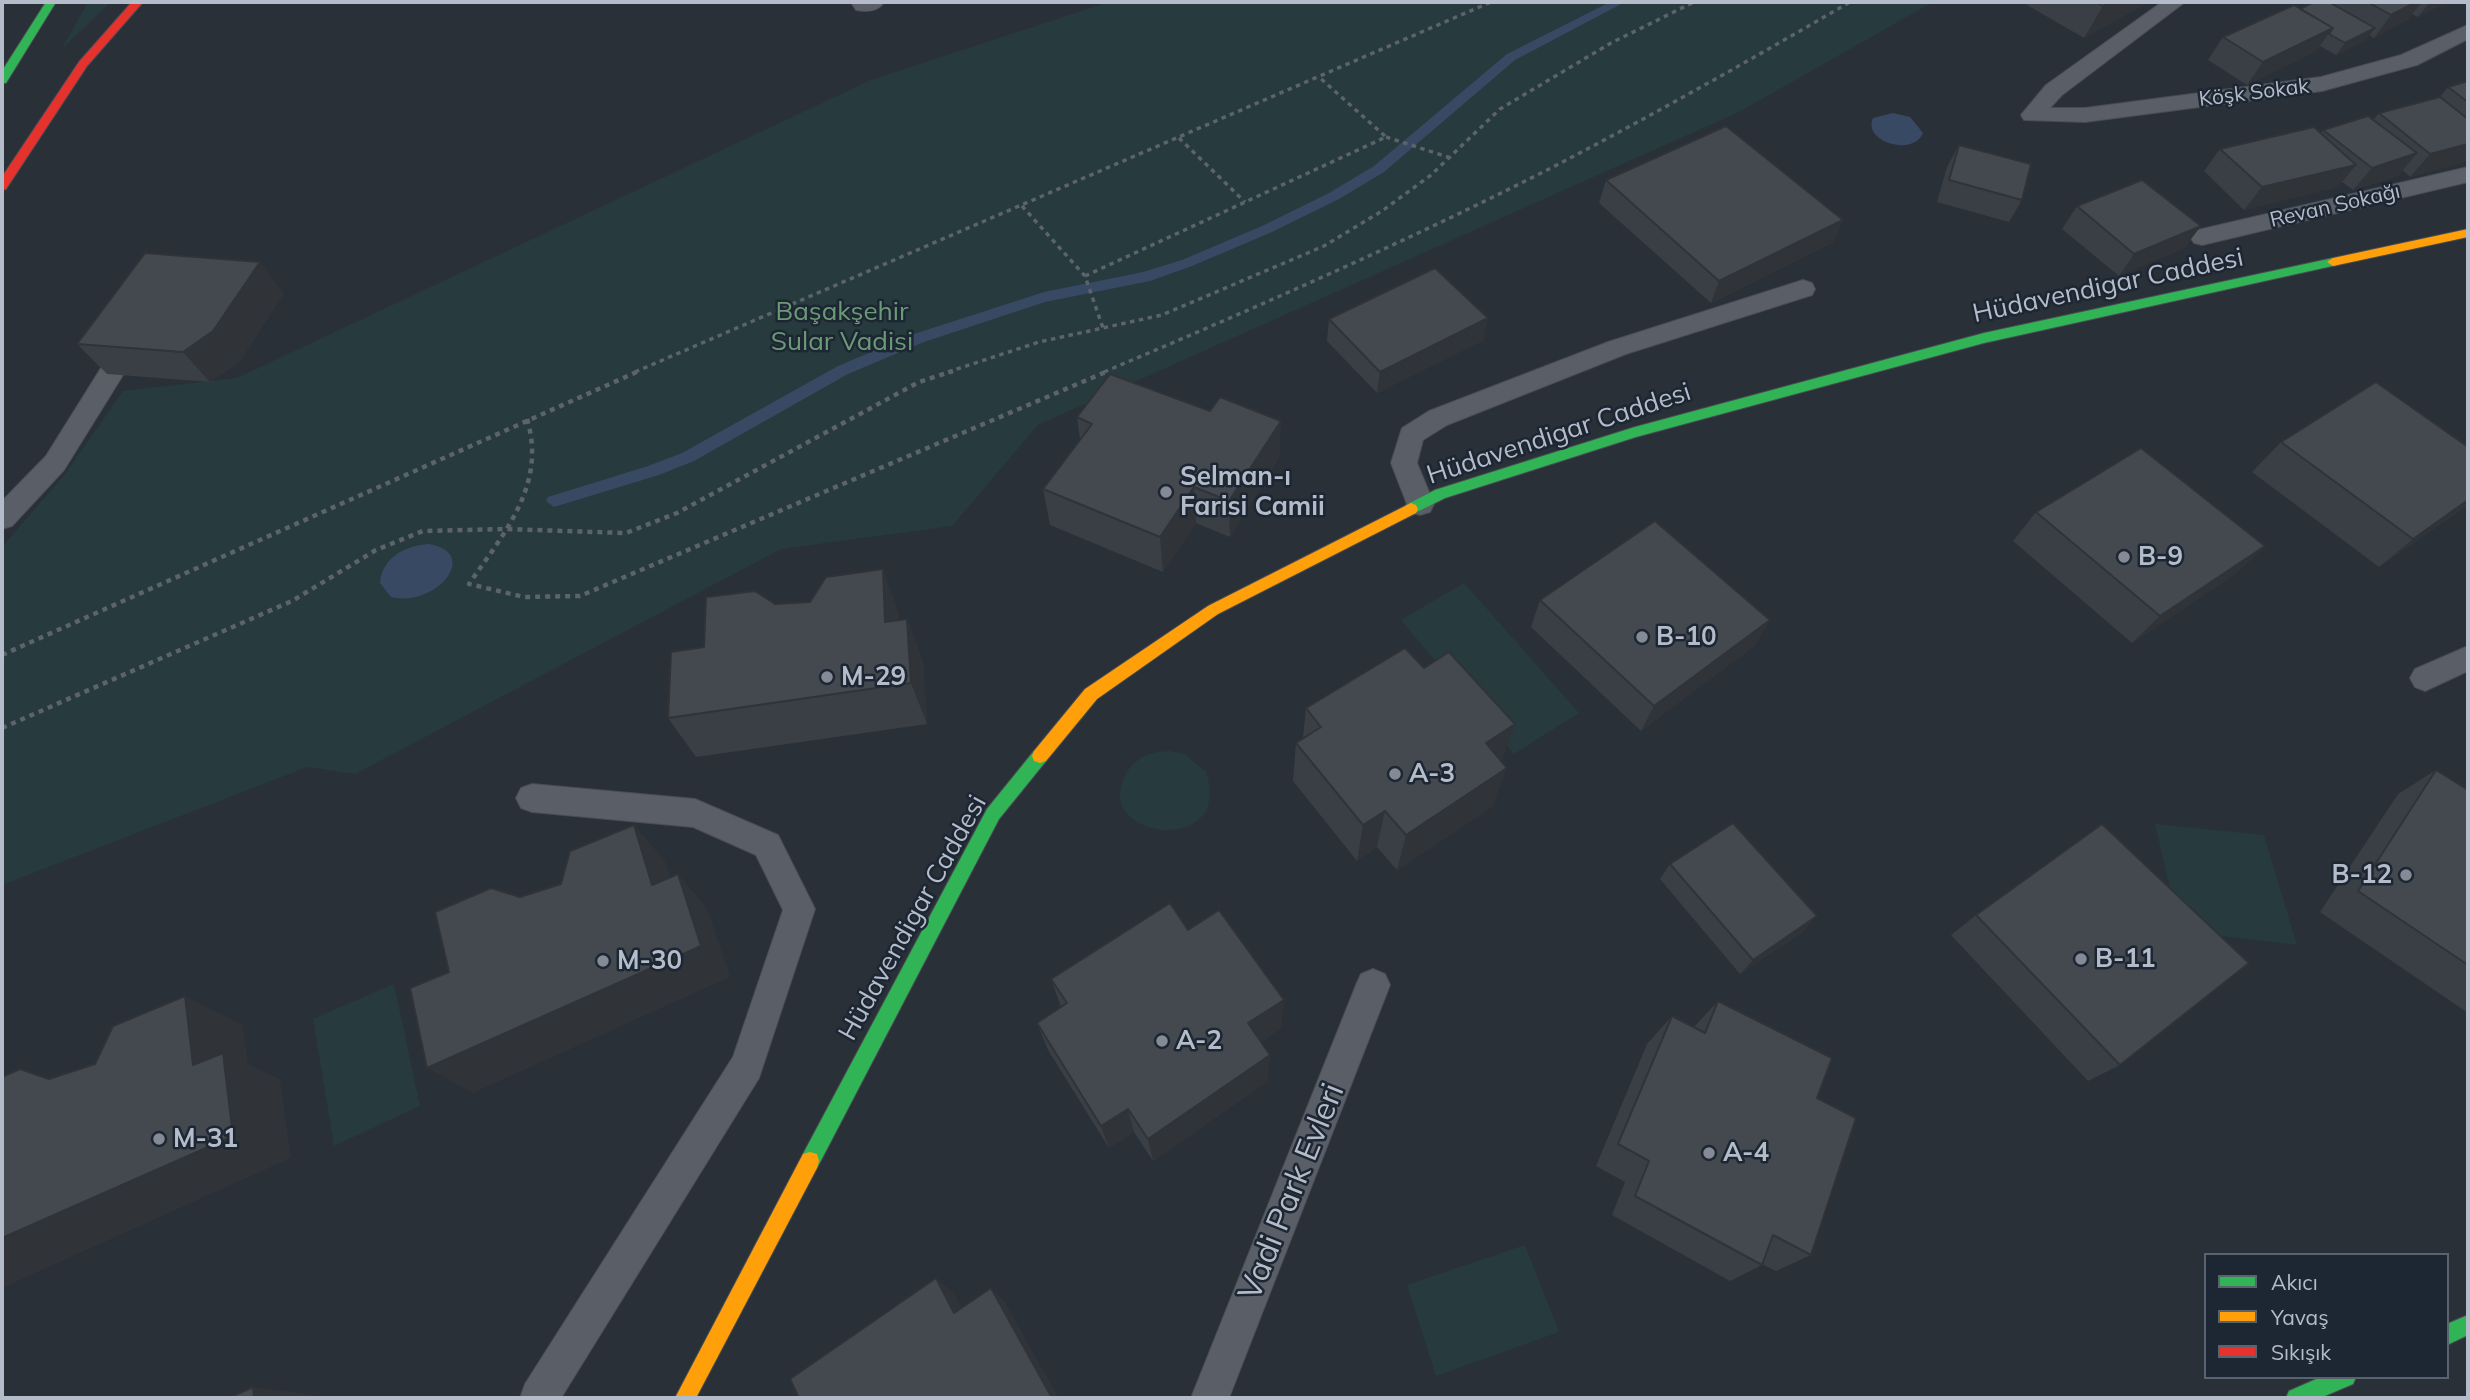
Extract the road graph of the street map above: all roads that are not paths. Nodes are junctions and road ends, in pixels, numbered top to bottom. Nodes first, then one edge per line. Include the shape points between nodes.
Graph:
1 (51, 2) edge
2 (138, 2) edge
3 (2175, 2) edge
4 (2468, 31) edge
5 (2, 80) edge
6 (2468, 174) edge
7 (2, 186) edge
8 (2468, 233) edge
9 (2202, 237) edge
10 (1803, 289) dead end
11 (110, 375) edge
12 (1420, 504) junction
13 (2, 518) edge
14 (2468, 658) edge
15 (2425, 678) dead end
16 (532, 799) dead end
17 (1373, 985) dead end
18 (2468, 1325) edge
19 (2449, 1334) edge
20 (2341, 1379) edge
21 (539, 1398) edge
22 (685, 1398) edge
23 (1210, 1398) edge
24 (2296, 1398) edge

1 - 5 street
2 - 7 street via 83,64
3 - 4 lane, Köşk Sokak via 2054,90 2032,115 2085,115 2322,84 2409,60
6 - 9 lane, Revan Sokağı
8 - 12 street, Hüdavendigar Caddesi via 1984,338 1635,432
10 - 12 lane via 1617,348 1438,418 1412,435 1404,463
11 - 13 lane via 55,463
12 - 22 street, Hüdavendigar Caddesi via 1213,610 1091,694 993,814
14 - 15 lane
16 - 21 lane via 695,813 767,845 799,909 747,1066
17 - 23 lane, Vadi Park Evleri
18 - 19 street
20 - 24 street

